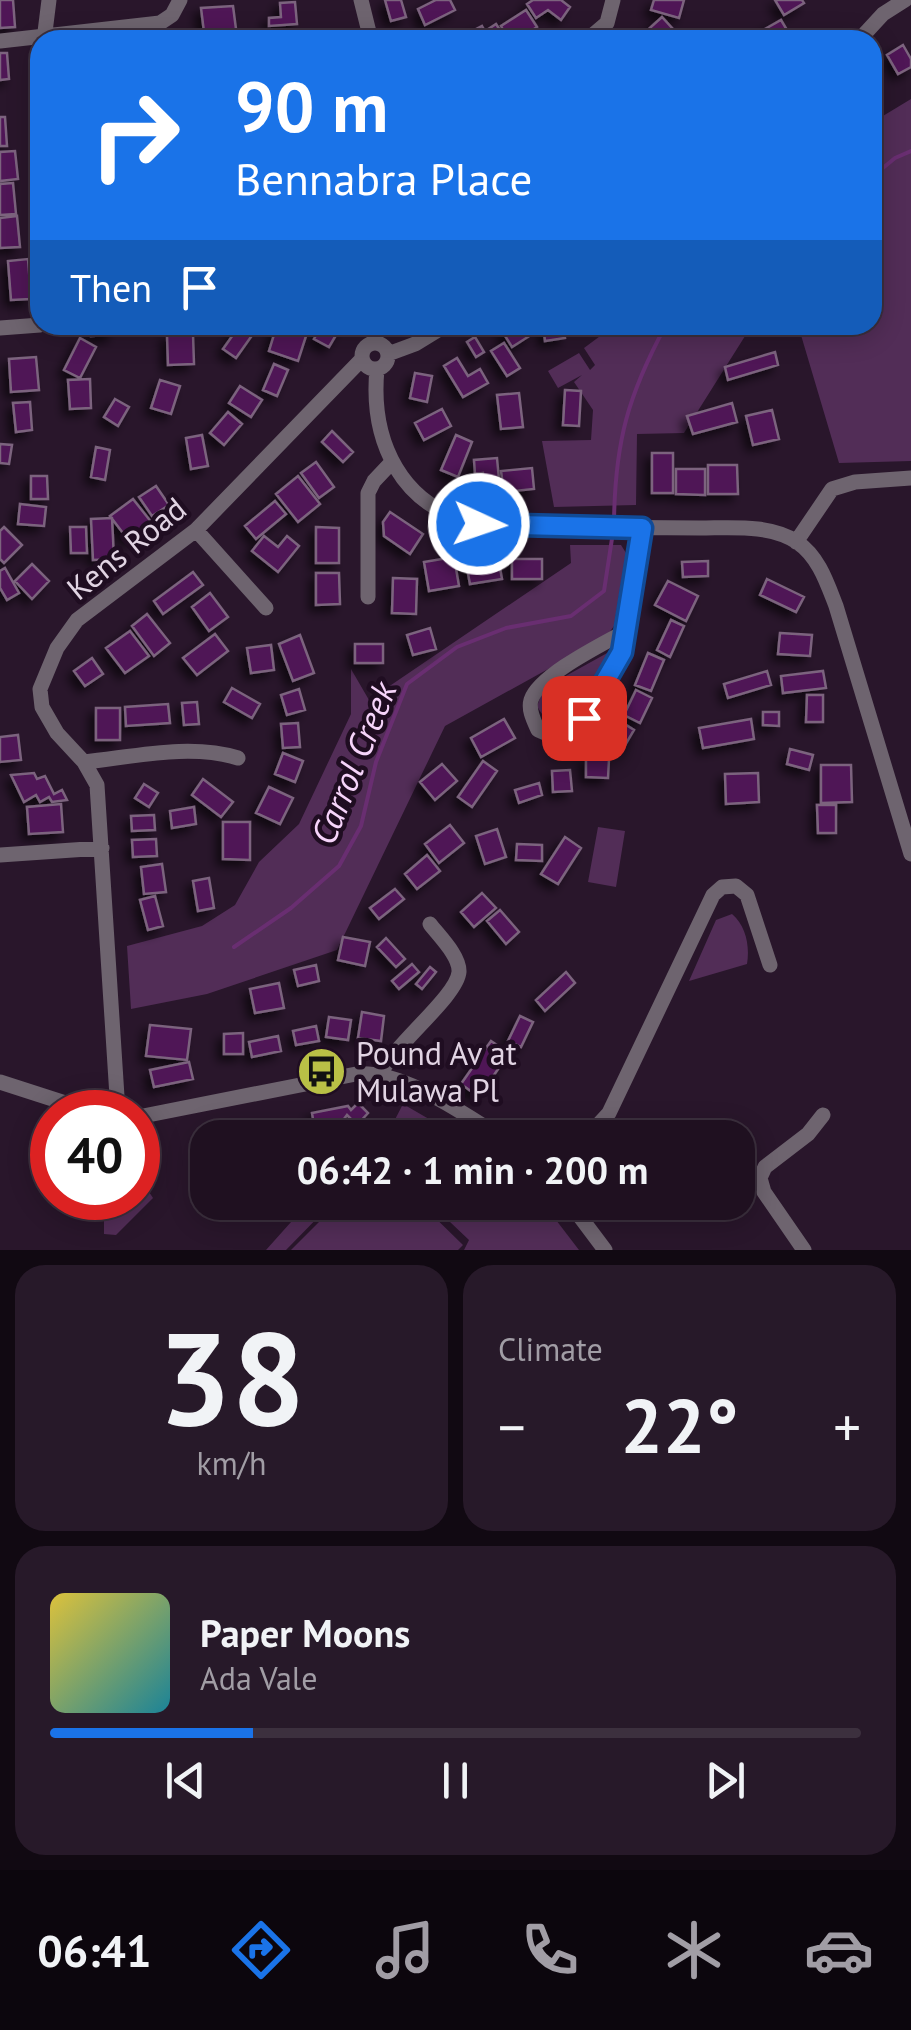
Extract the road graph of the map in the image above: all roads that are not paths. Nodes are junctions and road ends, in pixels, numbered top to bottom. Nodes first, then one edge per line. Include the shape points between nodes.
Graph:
1 (49, 0) edge
2 (180, 0) edge
3 (361, 0) edge
4 (614, 0) edge
5 (905, 0) edge
6 (45, 30) edge
7 (136, 30) edge
8 (368, 30) edge
9 (599, 30) edge
10 (868, 30) edge
11 (30, 39) edge
12 (0, 41) edge
13 (30, 325) edge
14 (0, 328) edge
15 (374, 335) edge
16 (430, 335) edge
17 (374, 343) junction
18 (388, 354) junction
19 (362, 358) junction
20 (376, 369) junction
21 (391, 463) junction
22 (911, 478) edge
23 (642, 528) junction
24 (196, 530) junction
25 (796, 542) junction
26 (368, 597) dead end
27 (266, 608) dead end
28 (626, 632) junction
29 (238, 758) dead end
30 (84, 762) junction
31 (102, 848) junction
32 (911, 854) edge
33 (0, 855) edge
34 (430, 924) dead end
35 (770, 966) dead end
36 (381, 1074) junction
37 (0, 1082) edge
38 (117, 1090) edge
39 (30, 1092) edge
40 (160, 1113) edge
41 (823, 1115) dead end
42 (471, 1120) edge
43 (603, 1120) edge
44 (582, 1220) edge
45 (604, 1250) edge
46 (804, 1250) edge

1 - 6 street
2 - 7 street via 172,15
3 - 8 street
4 - 9 street
5 - 10 street
11 - 12 street
13 - 14 street
15 - 17 street
16 - 18 street
17 - 18 street
17 - 19 street
18 - 20 street
19 - 20 street
19 - 24 street, Kens Road
20 - 21 street via 378,426
21 - 23 street via 423,500 479,524
21 - 26 street via 368,494
22 - 25 street via 832,490
23 - 25 street via 738,528 776,532
23 - 28 street
24 - 27 street
24 - 30 street, Kens Road via 77,620 46,668 42,707
25 - 32 street via 824,572
28 - 28 street via 622,652 572,734 554,737 538,730 530,701 542,683
29 - 30 street via 216,751
30 - 31 street, Kens Road via 97,785
31 - 33 street
31 - 38 street, Kens Road
34 - 36 street via 459,971 454,986
35 - 43 street via 747,895 736,886 712,895
36 - 40 street
36 - 42 street
37 - 39 street
41 - 46 street via 760,1178
44 - 45 street

